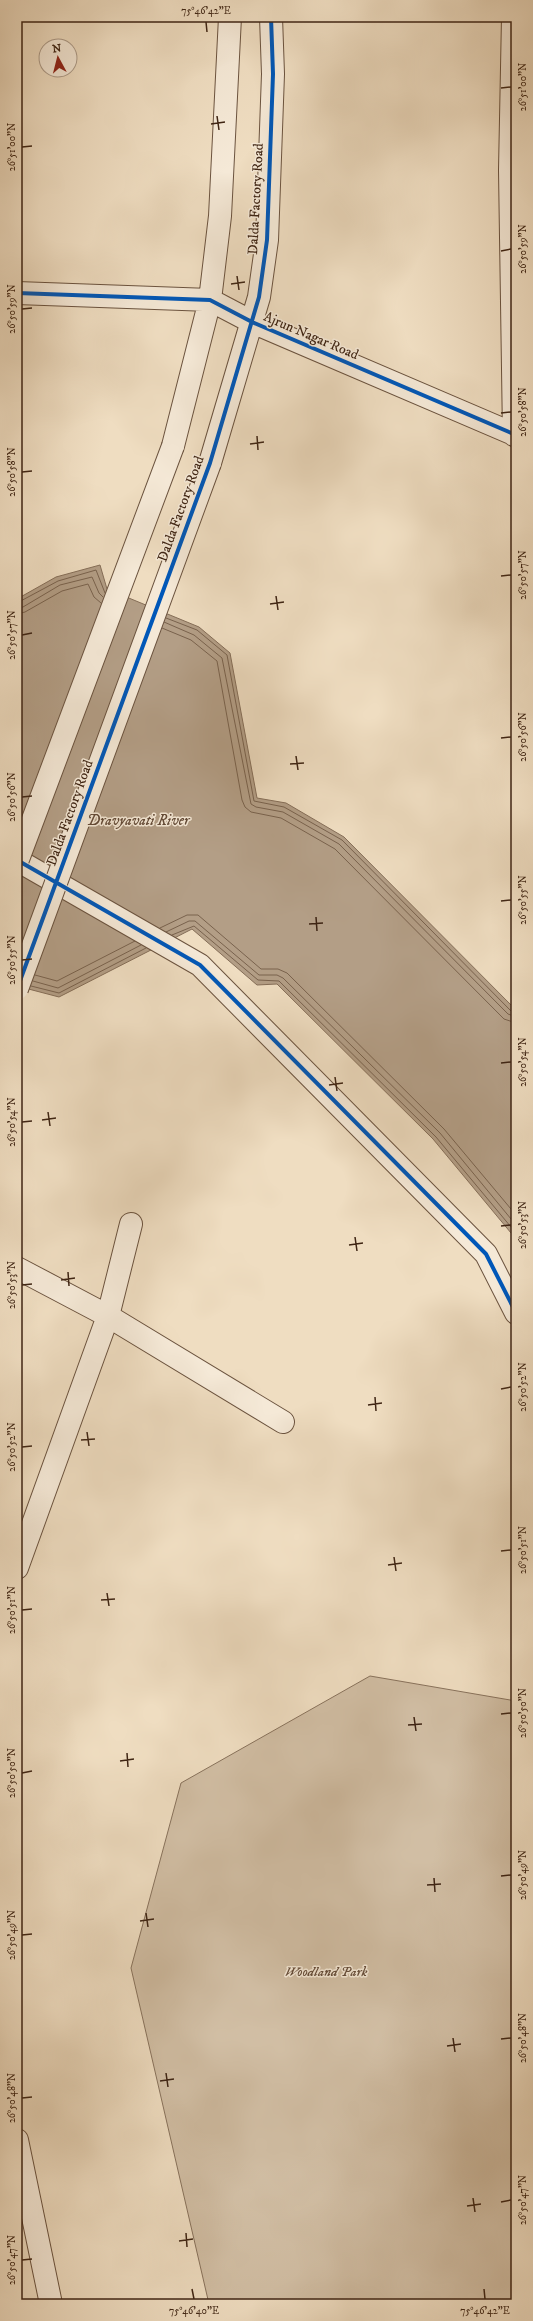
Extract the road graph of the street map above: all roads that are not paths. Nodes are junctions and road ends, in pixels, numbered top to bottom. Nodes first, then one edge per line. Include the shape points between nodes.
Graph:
1 (230, 17) edge
2 (271, 17) edge
3 (513, 17) edge
4 (513, 171) edge
5 (17, 293) edge
6 (210, 300) junction
7 (252, 322) junction
8 (515, 435) edge
9 (17, 861) edge
10 (17, 989) edge
11 (131, 1224) dead end
12 (17, 1268) edge
13 (516, 1313) edge
14 (108, 1316) junction
15 (284, 1422) dead end
16 (17, 1568) edge
17 (17, 2140) edge
18 (51, 2304) edge

1 - 6 street, Dalda Factory Road via 220,216
2 - 7 street, Dalda Factory Road via 273,74 267,240 259,297
3 - 4 street
4 - 8 street
5 - 6 street, Ajrun Nagar Road
6 - 7 street, Ajrun Nagar Road
6 - 9 street, Dalda Factory Road, bridge via 173,446
7 - 8 street, Ajrun Nagar Road
7 - 10 street, Dalda Factory Road, bridge via 210,463
9 - 13 street via 200,965 486,1254
11 - 14 street
12 - 14 street
14 - 15 street
14 - 16 street
17 - 18 street

